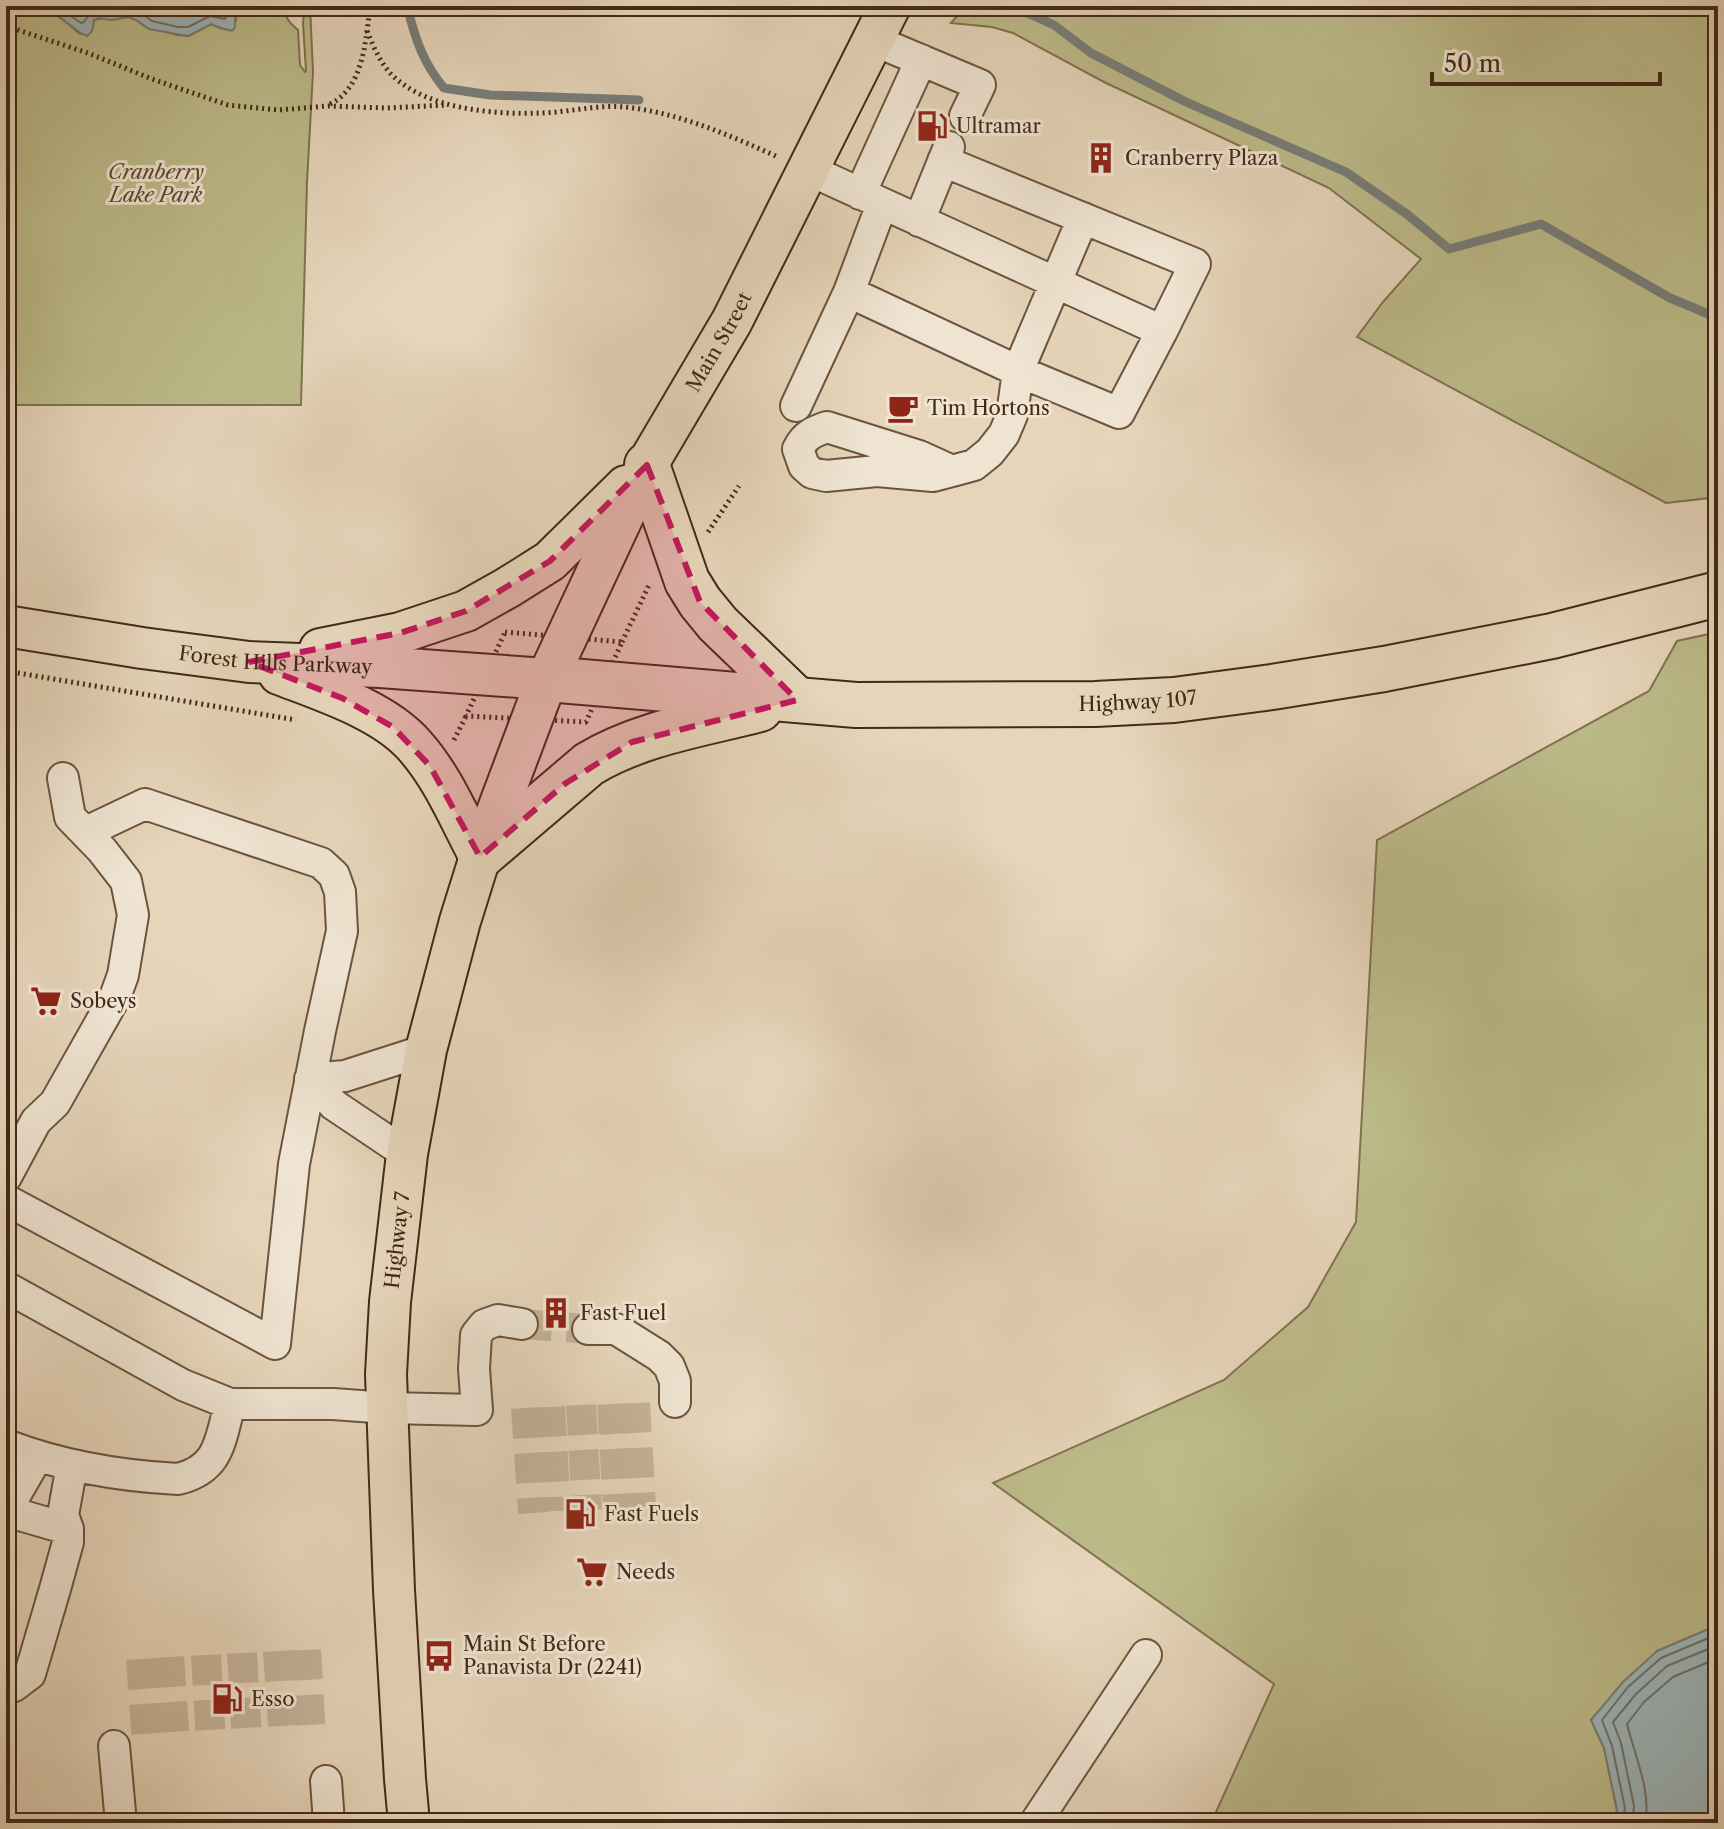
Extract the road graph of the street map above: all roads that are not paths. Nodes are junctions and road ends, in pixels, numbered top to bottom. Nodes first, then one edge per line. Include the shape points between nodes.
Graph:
1 (881, 23) edge
2 (921, 60) junction
3 (965, 116) dead end
4 (809, 170) junction
5 (871, 199) junction
6 (1083, 218) junction
7 (919, 221) junction
8 (1055, 283) junction
9 (849, 292) junction
10 (1162, 331) junction
11 (1018, 371) junction
12 (796, 406) dead end
13 (647, 465) junction
14 (952, 471) dead end
15 (1718, 594) edge
16 (6, 626) edge
17 (249, 662) junction
18 (547, 679) junction
19 (797, 700) junction
20 (63, 778) dead end
21 (86, 832) junction
22 (480, 857) junction
23 (426, 1050) junction
24 (310, 1079) junction
25 (407, 1154) junction
26 (6, 1177) edge
27 (6, 1200) edge
28 (6, 1287) edge
29 (522, 1324) tunnel mouth
30 (588, 1329) tunnel mouth
31 (675, 1402) dead end
32 (230, 1404) junction
33 (388, 1408) junction
34 (6, 1445) edge
35 (37, 1457) junction
36 (72, 1465) junction
37 (6, 1511) edge
38 (68, 1529) junction
39 (1146, 1655) dead end
40 (6, 1689) edge
41 (114, 1746) tunnel mouth
42 (326, 1781) dead end
43 (121, 1823) edge
44 (329, 1823) edge
45 (409, 1823) edge
46 (1035, 1823) edge

1 - 2 street
1 - 4 main road, Main Street
2 - 3 street via 980,85
2 - 5 street
4 - 5 street
4 - 13 main road, Main Street via 732,321
5 - 7 street
5 - 9 street
6 - 7 street via 946,154
6 - 8 street
6 - 10 street via 1195,264
7 - 8 street
8 - 10 street
8 - 11 street
9 - 11 street
9 - 12 street
10 - 11 street via 1119,413
11 - 14 street via 1004,434 974,465
13 - 17 main road via 550,561 466,611 400,633
13 - 18 main road, Main Street
13 - 19 highway via 687,581 700,602
15 - 19 highway, Highway 107 via 1552,636 1415,663 1174,700 904,705
16 - 17 main road, Forest Hills Parkway
17 - 18 main road, Forest Hills Parkway
17 - 22 main road via 342,698 393,727 430,766
18 - 19 highway, Highway 107
18 - 22 main road, Highway 7
19 - 22 highway via 609,752
20 - 21 street via 70,817
21 - 24 street via 145,804 321,863 334,875 342,931
21 - 26 street via 126,881 130,895 133,915 123,975 55,1103 36,1121
22 - 23 main road, Highway 7
23 - 24 street via 345,1076
23 - 25 main road, Highway 7
24 - 25 street via 334,1105
24 - 27 street via 294,1164 275,1344
25 - 33 main road, Highway 7 via 390,1302
28 - 32 street via 183,1385
29 - 33 street via 498,1320 476,1335 477,1410
30 - 31 street via 616,1329 659,1356 675,1381
32 - 33 street
32 - 36 street via 217,1452 190,1476 166,1478
33 - 45 main road, Highway 7
34 - 35 street
35 - 36 street
35 - 37 street
36 - 38 street via 63,1515
37 - 38 street
38 - 40 street via 30,1674
39 - 46 street
41 - 43 street
42 - 44 street

